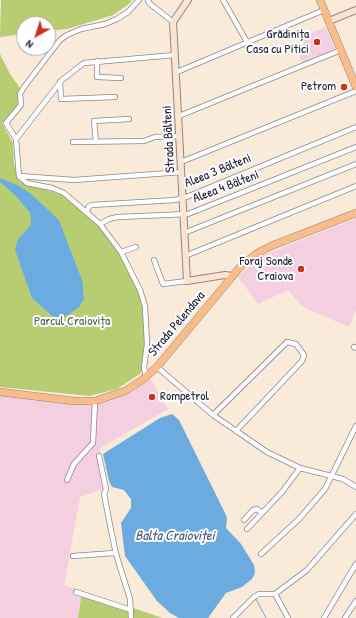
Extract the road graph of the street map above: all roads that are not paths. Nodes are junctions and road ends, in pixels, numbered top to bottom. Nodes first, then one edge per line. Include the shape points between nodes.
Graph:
1 (139, 0) edge
2 (147, 0) edge
3 (188, 0) edge
4 (223, 0) edge
5 (320, 0) edge
6 (324, 10) junction
7 (356, 10) edge
8 (329, 21) junction
9 (173, 22) junction
10 (247, 42) junction
11 (341, 50) junction
12 (175, 55) junction
13 (97, 61) junction
14 (177, 72) junction
15 (121, 78) dead end
16 (60, 82) junction
17 (356, 87) edge
18 (356, 91) edge
19 (115, 97) dead end
20 (179, 116) junction
21 (129, 119) dead end
22 (356, 127) edge
23 (180, 136) junction
24 (16, 139) junction
25 (73, 142) dead end
26 (96, 142) junction
27 (356, 147) edge
28 (181, 162) junction
29 (356, 164) edge
30 (182, 172) junction
31 (18, 176) junction
32 (356, 186) edge
33 (183, 198) junction
34 (87, 212) junction
35 (356, 213) edge
36 (183, 214) junction
37 (100, 224) junction
38 (184, 233) junction
39 (136, 247) dead end
40 (120, 252) junction
41 (185, 256) junction
42 (154, 260) dead end
43 (232, 276) junction
44 (187, 281) junction
45 (157, 367) junction
46 (146, 377) junction
47 (0, 392) edge
48 (95, 401) junction
49 (213, 415) junction
50 (356, 427) edge
51 (236, 431) junction
52 (99, 456) dead end
53 (300, 468) junction
54 (332, 476) junction
55 (67, 480) dead end
56 (356, 487) edge
57 (262, 513) junction
58 (356, 514) edge
59 (244, 520) dead end
60 (247, 529) dead end
61 (115, 553) junction
62 (261, 554) dead end
63 (73, 556) dead end
64 (356, 564) edge
65 (76, 592) dead end
66 (275, 594) junction
67 (356, 601) edge
68 (131, 610) junction
69 (131, 618) edge
70 (232, 618) edge
71 (288, 618) edge
72 (324, 618) edge
73 (345, 618) edge

1 - 24 street via 117,19 81,29 60,40 24,87 20,94 21,105 6,123
2 - 9 street
3 - 9 street
4 - 10 street
5 - 6 main road
6 - 8 main road
6 - 10 street
7 - 8 street
8 - 11 main road
9 - 12 street, Strada Bâlteni
10 - 14 street
11 - 17 main road
11 - 20 street
12 - 13 street
12 - 14 street, Strada Bâlteni
13 - 15 street via 97,77
13 - 16 street via 84,63
14 - 20 street, Strada Bâlteni
16 - 19 street via 61,99
16 - 24 street
18 - 28 street
20 - 23 street, Strada Bâlteni
21 - 26 street via 94,121
22 - 33 street, Aleea 3 Bâlteni
23 - 26 street via 159,136 144,141
23 - 28 street, Strada Bâlteni
24 - 31 street
25 - 26 street
27 - 36 street, Aleea 4 Bâlteni
28 - 30 street, Strada Bâlteni
29 - 38 street
30 - 31 street via 74,180
30 - 33 street, Strada Bâlteni
31 - 34 street via 27,183 64,193
32 - 41 street
33 - 34 street, Aleea 3 Bâlteni via 92,205
33 - 36 street, Strada Bâlteni
34 - 37 street
35 - 43 main road, Strada Pelendava via 261,251
36 - 37 street, Aleea 4 Bâlteni via 118,217
36 - 38 street, Strada Bâlteni
37 - 40 street
38 - 41 street, Strada Bâlteni
39 - 40 street
40 - 46 street via 140,290 145,306
41 - 44 street, Strada Bâlteni
42 - 44 street via 163,284
43 - 44 street
43 - 45 main road, Strada Pelendava
45 - 46 main road, Strada Pelendava
45 - 49 street
46 - 48 main road, Strada Pelendava via 125,391
47 - 48 main road, Strada Pelendava
48 - 55 street via 93,443 74,464
49 - 51 street
49 - 51 street via 288,342 296,344 304,355 302,361
50 - 54 street
51 - 53 street via 267,452
52 - 61 street
53 - 54 street
53 - 57 street
54 - 56 street
54 - 62 street via 314,504
57 - 59 street via 257,509
57 - 60 street
58 - 66 street via 314,564
61 - 63 street
61 - 68 street via 130,599
64 - 72 street
65 - 68 street
66 - 70 street via 259,594
66 - 71 street
67 - 73 street
68 - 69 street

